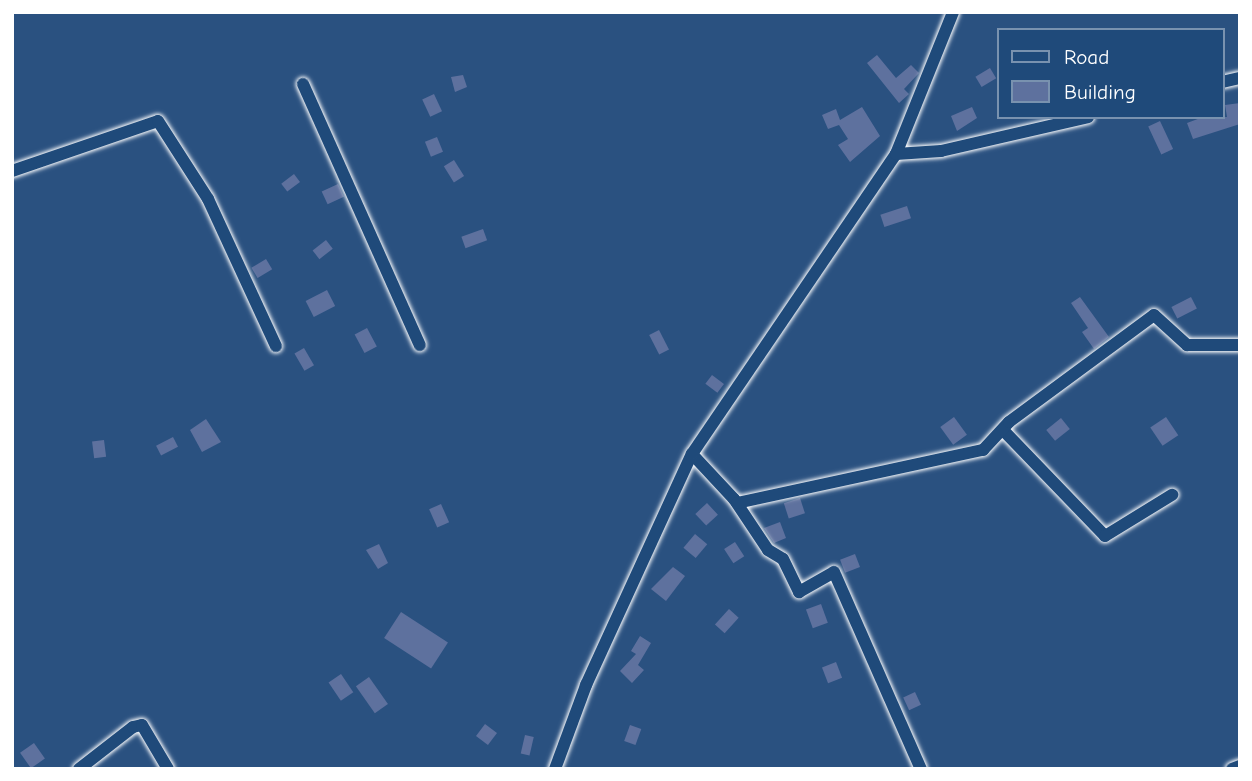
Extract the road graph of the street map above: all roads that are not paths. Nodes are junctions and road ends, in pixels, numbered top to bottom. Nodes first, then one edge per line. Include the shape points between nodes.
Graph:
1 (953, 12) edge
2 (303, 84) dead end
3 (1079, 119) edge
4 (896, 154) junction
5 (12, 171) edge
6 (420, 345) dead end
7 (1240, 345) edge
8 (276, 346) dead end
9 (1003, 430) junction
10 (692, 454) junction
11 (1172, 495) dead end
12 (737, 503) junction
13 (1240, 766) edge
14 (79, 769) edge
15 (168, 769) edge
16 (555, 769) edge
17 (921, 769) edge
18 (1232, 769) edge

1 - 4 street
2 - 6 street
3 - 4 street via 941,151
4 - 10 street
5 - 8 street via 158,121 208,199
7 - 9 street via 1186,345 1154,315 1058,383
9 - 11 street via 1105,536
9 - 12 street via 983,450
10 - 12 street
10 - 16 street via 586,685
12 - 17 street via 768,550 783,559 799,592 834,572
13 - 18 street
14 - 15 street via 133,727 142,725

